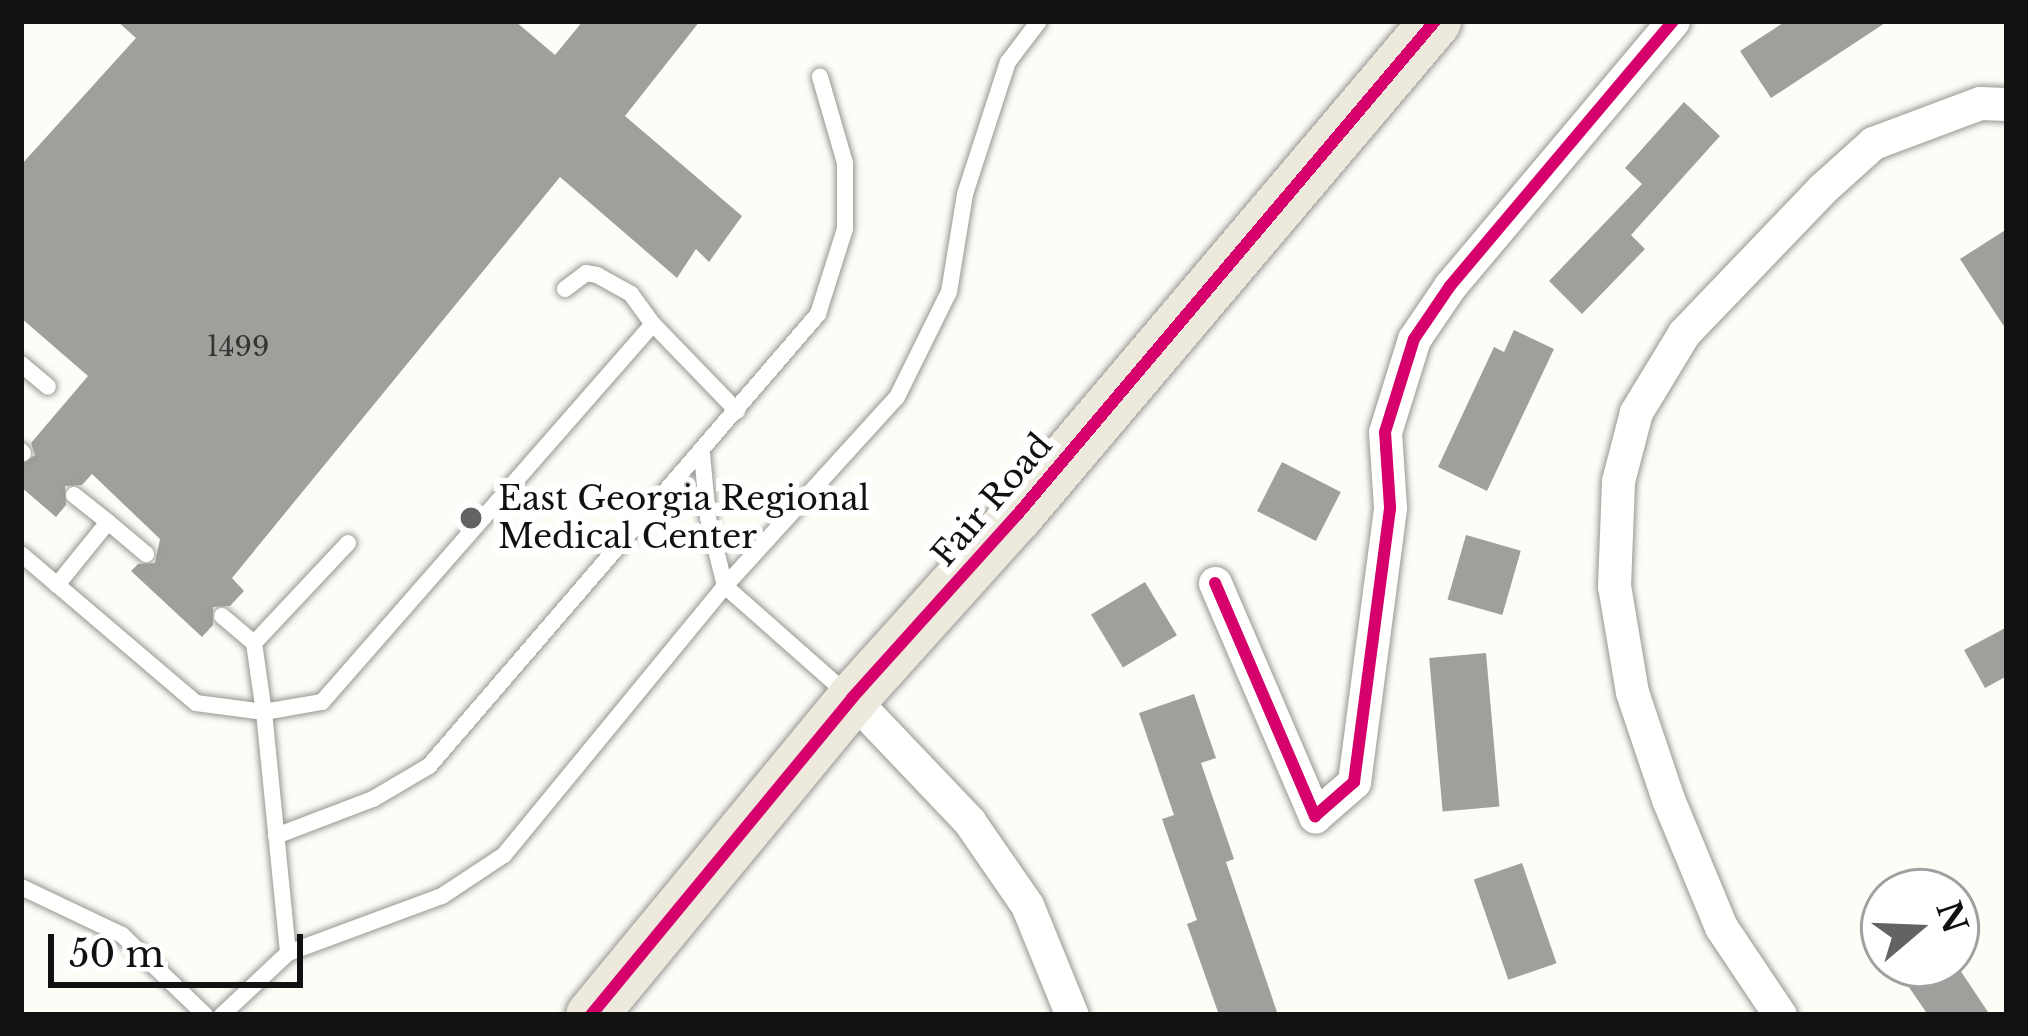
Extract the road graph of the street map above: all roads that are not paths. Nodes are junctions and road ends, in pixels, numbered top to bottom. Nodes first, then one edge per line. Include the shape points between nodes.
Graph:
1 (1039, 21) edge
2 (1435, 21) edge
3 (1673, 21) edge
4 (820, 77) dead end
5 (2007, 104) edge
6 (565, 289) dead end
7 (653, 324) junction
8 (21, 364) edge
9 (48, 387) dead end
10 (736, 411) junction
11 (702, 454) junction
12 (74, 495) dead end
13 (108, 522) junction
14 (348, 543) dead end
15 (21, 554) edge
16 (146, 554) dead end
17 (1215, 583) dead end
18 (57, 585) junction
19 (725, 586) junction
20 (222, 616) dead end
21 (254, 643) junction
22 (852, 698) junction
23 (264, 712) junction
24 (276, 836) junction
25 (21, 887) edge
26 (288, 953) junction
27 (205, 1015) edge
28 (222, 1015) edge
29 (591, 1015) edge
30 (1072, 1015) edge
31 (1780, 1015) edge

1 - 19 lane via 1008,62 965,194 949,292 897,397
2 - 22 main road, Fair Road
3 - 17 street via 1414,339 1385,431 1390,507 1354,782 1315,816
4 - 10 lane via 845,164 845,229 818,314
5 - 31 street via 1980,103 1873,143 1822,189 1684,333 1636,412 1624,458 1614,586 1632,692 1721,927
6 - 7 lane via 597,274 632,295
7 - 10 lane
7 - 23 lane via 322,702
8 - 9 lane
10 - 11 lane
11 - 19 lane
11 - 24 lane via 429,766 373,799
12 - 13 lane
13 - 16 lane
13 - 18 lane
14 - 21 lane
15 - 18 lane
18 - 23 lane via 196,703
19 - 22 lane
19 - 26 lane via 504,854 442,896
20 - 21 lane
21 - 23 lane
22 - 29 main road, Fair Road
22 - 30 street via 969,820 1028,905
23 - 24 lane
24 - 26 lane
25 - 27 lane via 122,935
26 - 28 lane

